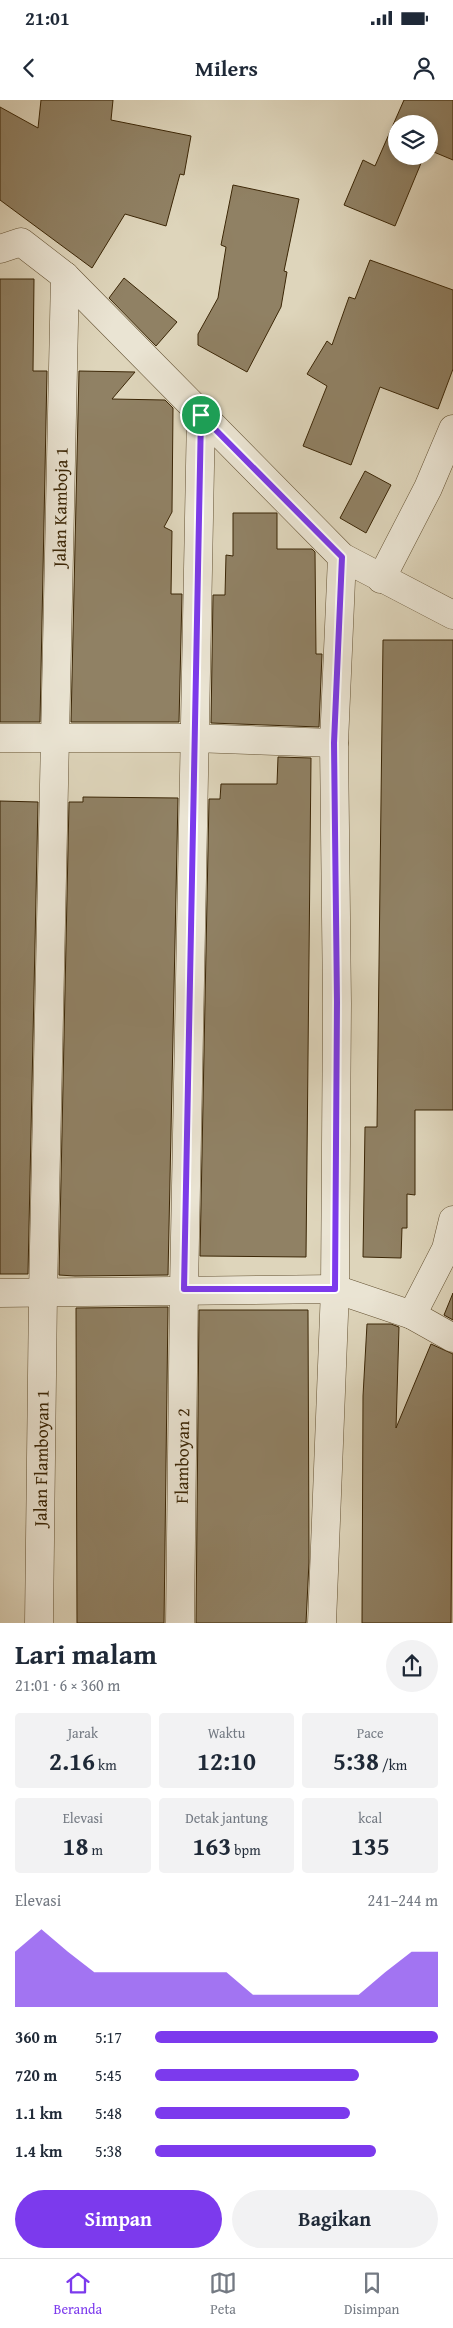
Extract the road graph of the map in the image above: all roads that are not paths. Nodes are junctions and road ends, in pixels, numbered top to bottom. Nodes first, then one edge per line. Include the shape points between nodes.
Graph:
1 (0, 249) edge
2 (65, 276) junction
3 (201, 415) junction
4 (453, 429) edge
5 (342, 557) junction
6 (381, 579) junction
7 (453, 615) edge
8 (0, 738) edge
9 (194, 738) junction
10 (54, 739) junction
11 (334, 743) junction
12 (453, 1220) edge
13 (449, 1250) edge
14 (184, 1289) junction
15 (335, 1289) junction
16 (0, 1293) edge
17 (43, 1293) junction
18 (412, 1315) junction
19 (453, 1338) edge
20 (39, 1623) edge
21 (180, 1623) edge
22 (322, 1623) edge

1 - 2 street via 22,242
2 - 3 street
2 - 10 street, Jalan Kamboja 1
3 - 5 street
3 - 9 street, Flamboyan 2
4 - 6 street via 428,488
5 - 6 street
5 - 11 street
6 - 7 street
8 - 10 street
9 - 10 street
9 - 11 street
9 - 14 street, Flamboyan 2
10 - 17 street, Jalan Kamboja 1
11 - 15 street via 337,1002
12 - 13 street
13 - 18 street
14 - 15 street
14 - 17 street
14 - 21 street, Flamboyan 2
15 - 18 street
15 - 22 street
16 - 17 street
17 - 20 street, Jalan Flamboyan 1
18 - 19 street

